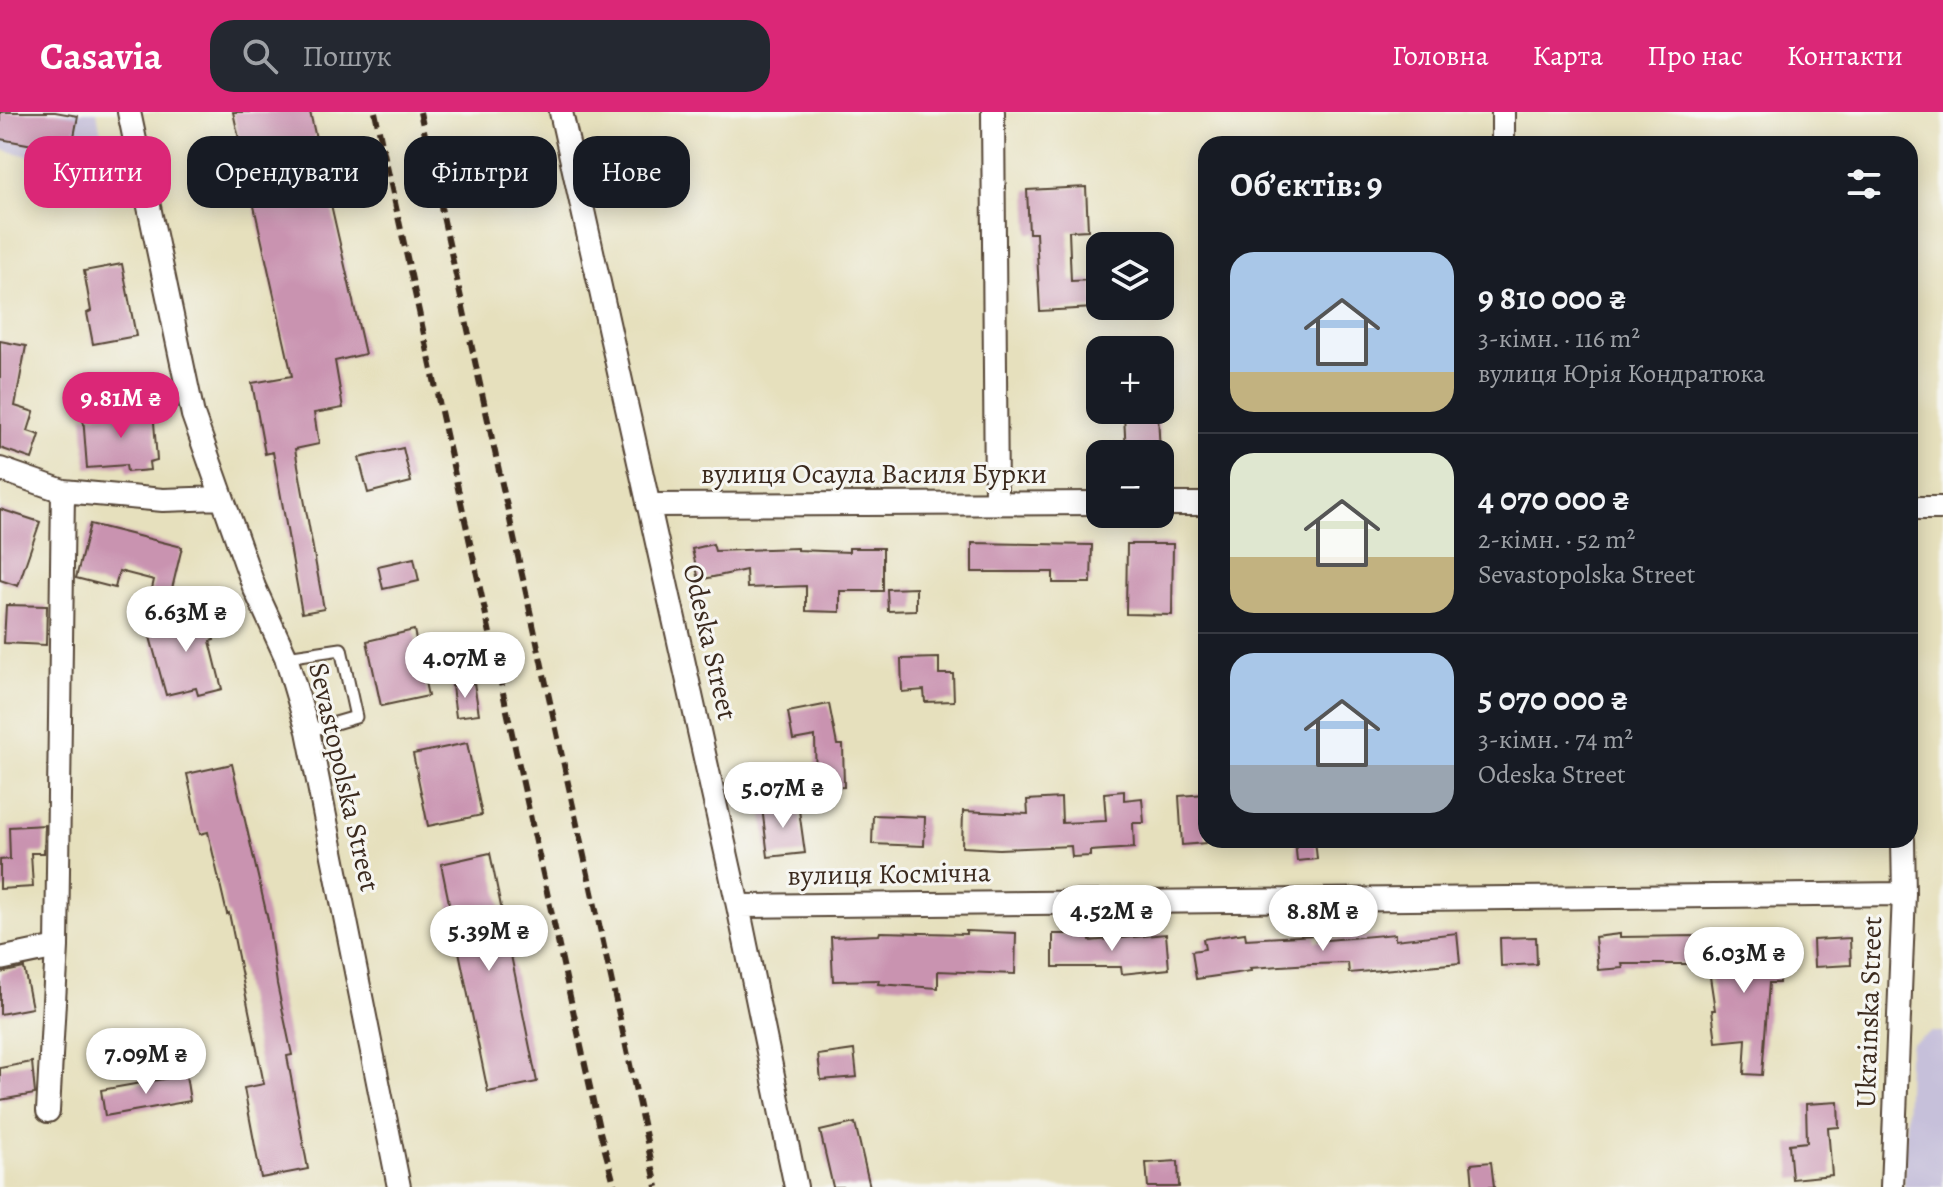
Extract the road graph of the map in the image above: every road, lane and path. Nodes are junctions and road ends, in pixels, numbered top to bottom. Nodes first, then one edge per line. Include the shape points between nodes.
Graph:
1 (129, 112) edge
2 (561, 112) edge
3 (993, 112) edge
4 (1503, 112) edge
5 (1503, 136) edge
6 (0, 469) edge
7 (63, 491) junction
8 (222, 498) junction
9 (996, 501) junction
10 (1086, 503) edge
11 (1174, 504) edge
12 (1198, 504) edge
13 (648, 505) junction
14 (1918, 508) edge
15 (1943, 508) edge
16 (286, 657) junction
17 (308, 731) junction
18 (1903, 848) edge
19 (1904, 894) junction
20 (738, 906) junction
21 (57, 947) junction
22 (0, 959) edge
23 (48, 1111) dead end
24 (399, 1187) edge
25 (796, 1187) edge
26 (1892, 1187) edge

1 - 8 street, Sevastopolska Street via 193,415
2 - 13 street, Odeska Street
3 - 9 street
4 - 5 street
6 - 7 street
7 - 8 street via 163,500
7 - 21 street
8 - 16 street, Sevastopolska Street
9 - 10 street, вулиця Осаула Василя Бурки
9 - 13 street, вулиця Осаула Василя Бурки
11 - 12 street
13 - 20 street, Odeska Street
14 - 15 street
16 - 17 street, Sevastopolska Street
16 - 17 lane via 341,649 356,717
17 - 24 street, Sevastopolska Street
18 - 19 street, Ukrainska Street
19 - 20 street, вулиця Космічна
19 - 26 street, Ukrainska Street
20 - 25 street, Odeska Street
21 - 22 street
21 - 23 street

